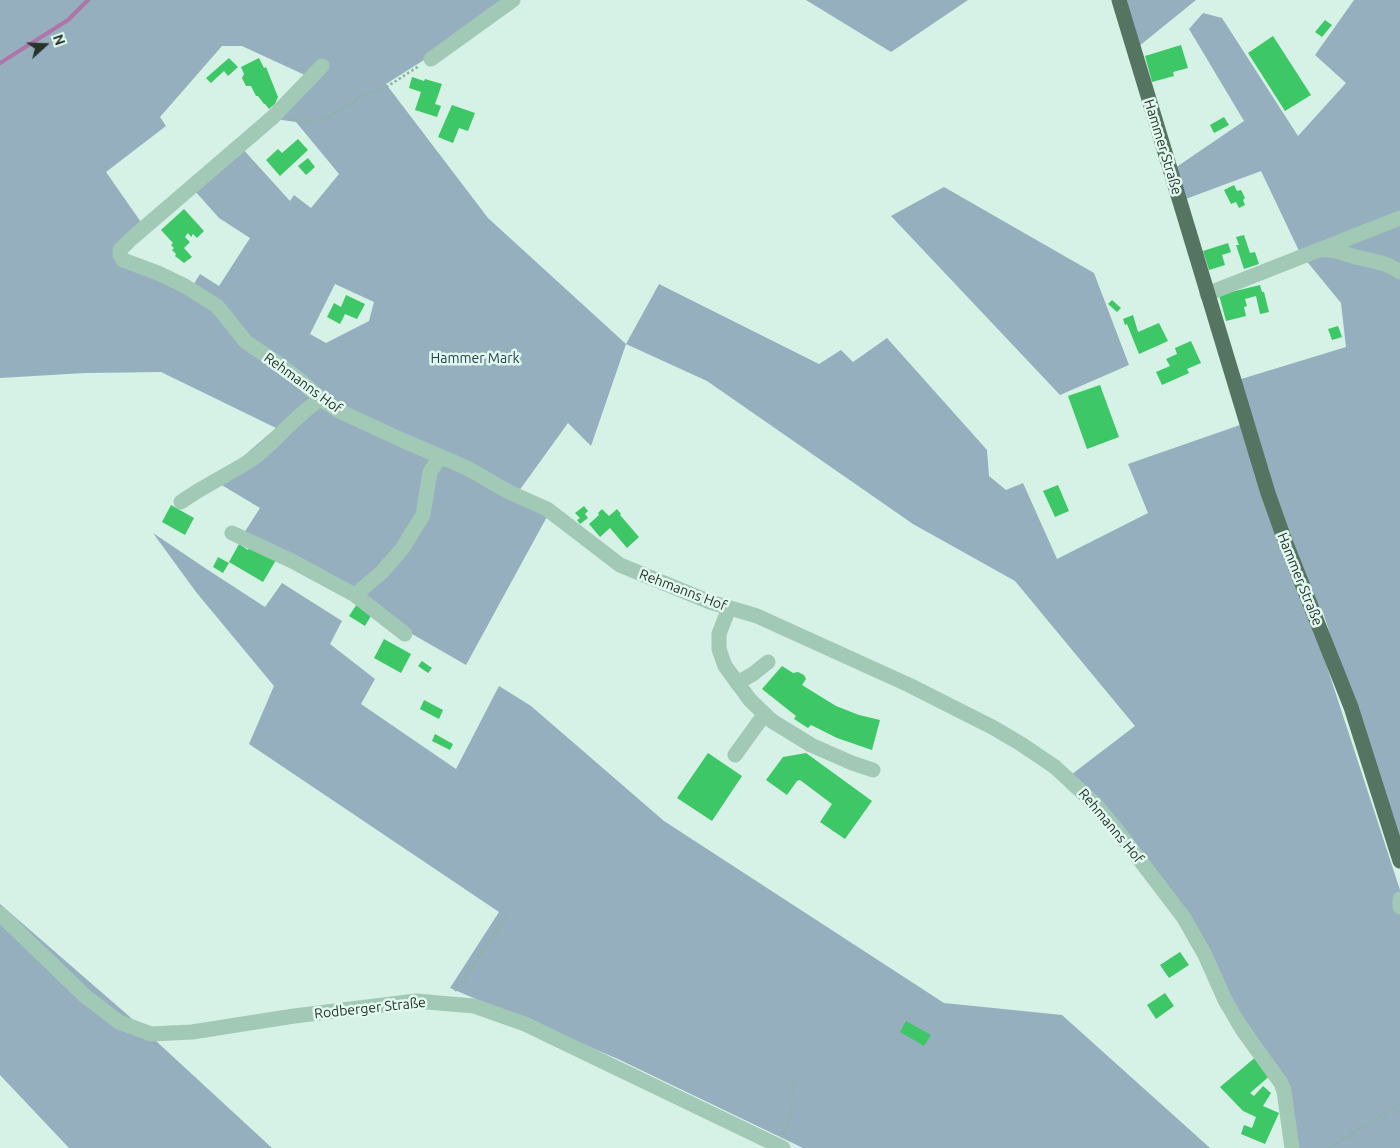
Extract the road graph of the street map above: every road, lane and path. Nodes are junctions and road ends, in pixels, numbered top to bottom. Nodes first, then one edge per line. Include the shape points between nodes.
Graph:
1 (513, 0) edge
2 (1119, 0) edge
3 (431, 59) joint
4 (322, 66) dead end
5 (273, 117) junction
6 (1400, 218) edge
7 (1315, 251) junction
8 (1400, 272) edge
9 (1208, 294) junction
10 (321, 399) junction
11 (440, 457) junction
12 (181, 502) dead end
13 (232, 534) dead end
14 (355, 595) junction
15 (730, 608) junction
16 (405, 634) dead end
17 (768, 662) dead end
18 (737, 683) junction
19 (764, 715) junction
20 (735, 755) dead end
21 (873, 770) dead end
22 (1400, 861) edge
23 (1400, 899) edge
24 (1400, 907) edge
25 (506, 913) dead end
26 (0, 914) edge
27 (450, 1004) junction
28 (794, 1078) dead end
29 (1400, 1104) edge
30 (782, 1147) edge
31 (1292, 1148) edge
32 (1328, 1148) edge

1 - 3 street
2 - 9 main road, Hammer Straße
3 - 5 path via 331,116 309,122
4 - 5 street, Rehmanns Hof
5 - 10 street, Rehmanns Hof via 131,239 120,250 120,255 128,263 185,286 217,306 246,342
6 - 7 street
7 - 8 street via 1334,250 1381,262
7 - 9 street
9 - 22 main road, Hammer Straße via 1268,493 1351,707
10 - 11 street, Rehmanns Hof
10 - 12 street via 289,423 252,459
11 - 14 street via 430,472 423,515 402,549
11 - 15 street, Rehmanns Hof via 547,510 620,565
13 - 14 street
14 - 16 street
15 - 18 street via 719,634 719,648 725,666
15 - 31 street, Rehmanns Hof via 757,616 966,713 1054,766 1097,806 1184,918 1242,1029 1281,1083
17 - 18 street
18 - 19 street
19 - 20 street
19 - 21 street via 811,745
23 - 24 street
25 - 27 path via 453,994
26 - 27 street, Rodberger Straße via 85,996 119,1022 151,1034 192,1032 416,1001
27 - 30 street, Rodberger Straße via 474,1006 525,1024
28 - 30 path via 791,1113
29 - 32 path

